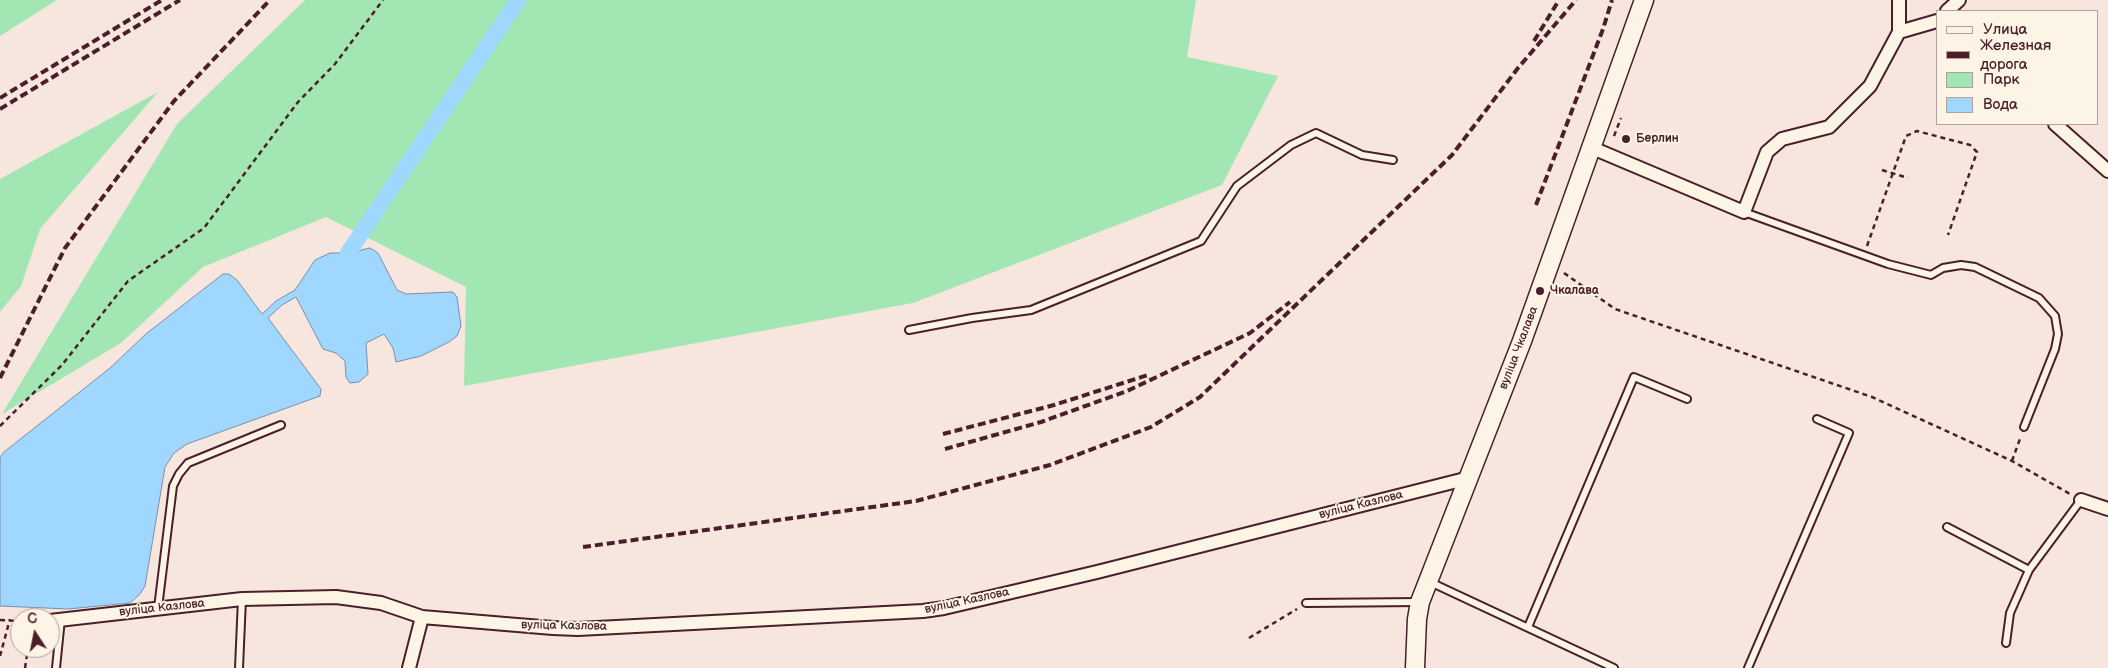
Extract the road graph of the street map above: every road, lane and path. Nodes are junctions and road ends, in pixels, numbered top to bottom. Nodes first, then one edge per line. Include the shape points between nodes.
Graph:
1 (383, 0) edge
2 (1644, 0) edge
3 (1899, 0) edge
4 (1959, 0) edge
5 (1948, 10) edge
6 (1936, 21) edge
7 (1899, 32) junction
8 (2056, 125) edge
9 (1590, 147) junction
10 (1393, 160) dead end
11 (1882, 170) dead end
12 (2108, 171) edge
13 (1893, 174) junction
14 (1908, 178) dead end
15 (1744, 212) junction
16 (1948, 235) dead end
17 (1864, 255) junction
18 (1550, 264) junction
19 (909, 330) dead end
20 (1687, 399) dead end
21 (1817, 419) dead end
22 (281, 425) dead end
23 (0, 426) edge
24 (2024, 427) joint
25 (2012, 461) junction
26 (1469, 478) junction
27 (2081, 500) junction
28 (2108, 509) edge
29 (1947, 528) dead end
30 (2028, 570) junction
31 (1428, 581) junction
32 (242, 599) junction
33 (1420, 602) junction
34 (1306, 604) joint
35 (158, 608) junction
36 (422, 617) junction
37 (10, 619) joint
38 (0, 620) edge
39 (60, 620) edge
40 (1528, 627) junction
41 (1249, 638) dead end
42 (2006, 643) dead end
43 (0, 656) edge
44 (1605, 666) edge
45 (239, 668) edge
46 (409, 668) edge
47 (1415, 668) edge
48 (1614, 668) edge
49 (1748, 668) edge

1 - 23 path via 335,64 298,102 204,228 128,281 62,365
2 - 9 street, вуліца Чкалава
3 - 7 street
4 - 5 street
6 - 7 street
7 - 15 street via 1870,86 1829,127 1782,140 1766,152
8 - 12 street
9 - 15 street
9 - 18 street, вуліца Чкалава
10 - 19 lane via 1362,155 1316,133 1291,145 1237,186 1201,240 1032,310
11 - 13 path
13 - 14 path
13 - 16 path via 1906,136 1917,130 1970,145 1976,152
13 - 17 path
15 - 17 lane
17 - 24 lane via 1930,274 1961,265 1976,267 2039,298 2048,306 2056,316 2058,334
18 - 25 path via 1615,309 1872,397
18 - 26 street, вуліца Чкалава
20 - 40 lane via 1634,377
21 - 49 lane via 1849,433
22 - 35 lane via 188,464 179,474 173,486
24 - 25 path
25 - 27 path
26 - 31 street, вуліца Чкалава
26 - 36 street, вуліца Казлова via 944,608 578,629
27 - 28 street
27 - 30 lane
29 - 30 lane
30 - 42 lane via 2010,613
31 - 33 street, вуліца Чкалава
31 - 40 lane
32 - 35 street, вуліца Казлова
32 - 36 street, вуліца Казлова via 346,598 381,603
32 - 45 lane
33 - 34 lane
33 - 47 street, вуліца Чкалава
34 - 41 path
35 - 39 street, вуліца Казлова
36 - 46 street
37 - 38 path
37 - 43 path
40 - 44 lane
44 - 48 lane

